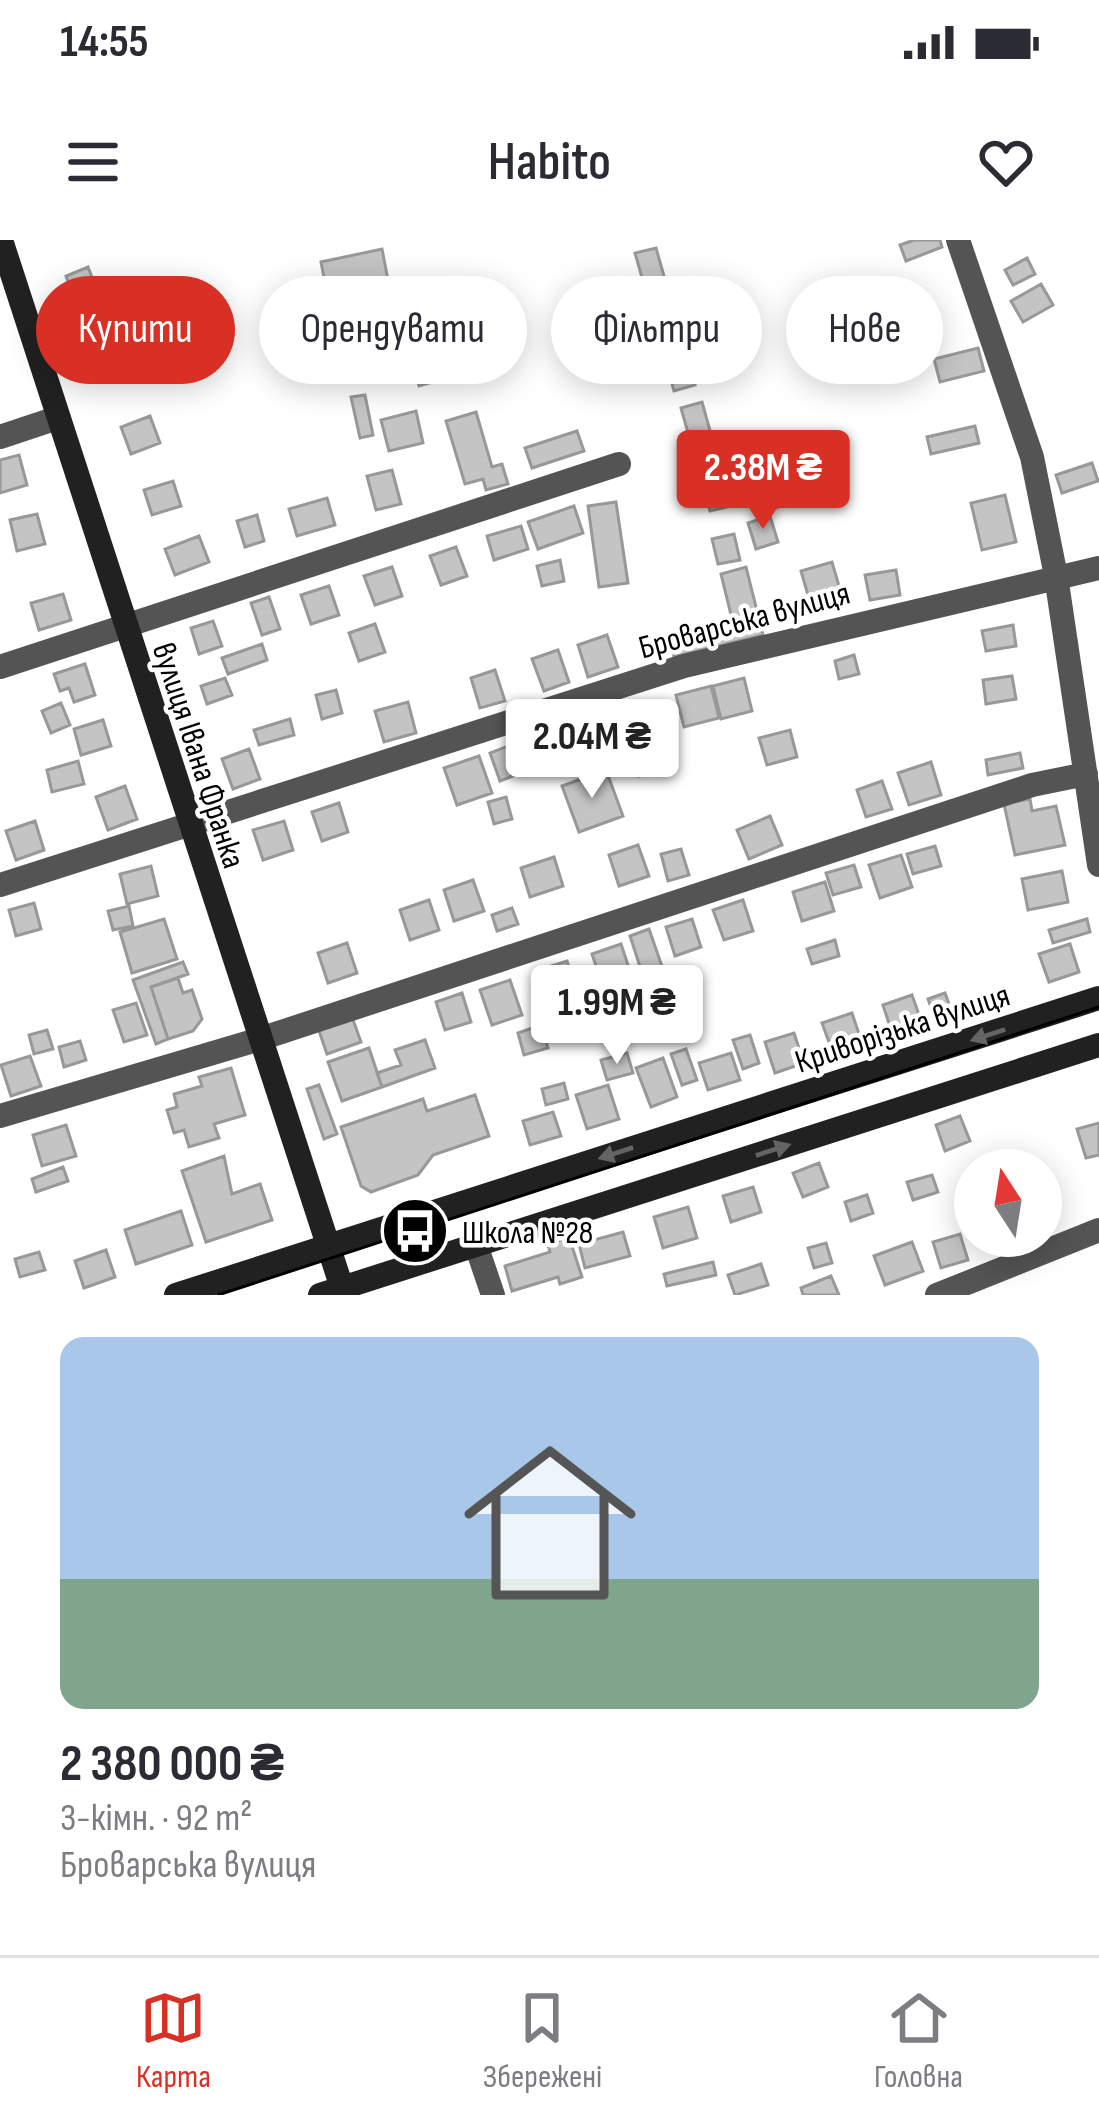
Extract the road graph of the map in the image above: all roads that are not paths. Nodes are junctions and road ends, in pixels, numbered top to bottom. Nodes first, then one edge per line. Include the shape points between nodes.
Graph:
1 (1, 240) edge
2 (958, 240) edge
3 (57, 418) junction
4 (0, 437) edge
5 (619, 464) dead end
6 (1099, 568) edge
7 (1056, 576) junction
8 (123, 626) junction
9 (0, 667) edge
10 (1086, 774) junction
11 (187, 824) junction
12 (1099, 865) edge
13 (0, 885) edge
14 (1099, 998) edge
15 (260, 1039) junction
16 (1099, 1046) edge
17 (0, 1116) edge
18 (1099, 1230) edge
19 (476, 1245) junction
20 (326, 1246) junction
21 (331, 1292) edge
22 (176, 1295) edge
23 (494, 1295) edge
24 (937, 1295) edge

1 - 3 main road, вулиця Івана Франка
2 - 7 street via 1032,458
3 - 4 street
3 - 8 main road, вулиця Івана Франка
5 - 8 street
6 - 7 street, Броварська вулиця
7 - 10 street
7 - 11 street, Броварська вулиця via 684,666
8 - 9 street
8 - 11 main road, вулиця Івана Франка
10 - 12 street
10 - 15 street via 1015,790
11 - 13 street, Броварська вулиця
11 - 15 main road, вулиця Івана Франка
14 -> 20 main road, Криворізька вулиця
15 - 17 street
15 - 20 main road, вулиця Івана Франка
19 -> 16 main road
18 - 24 street
19 - 21 main road
19 - 23 street
20 - 21 main road, вулиця Івана Франка
20 - 22 main road, Криворізька вулиця

